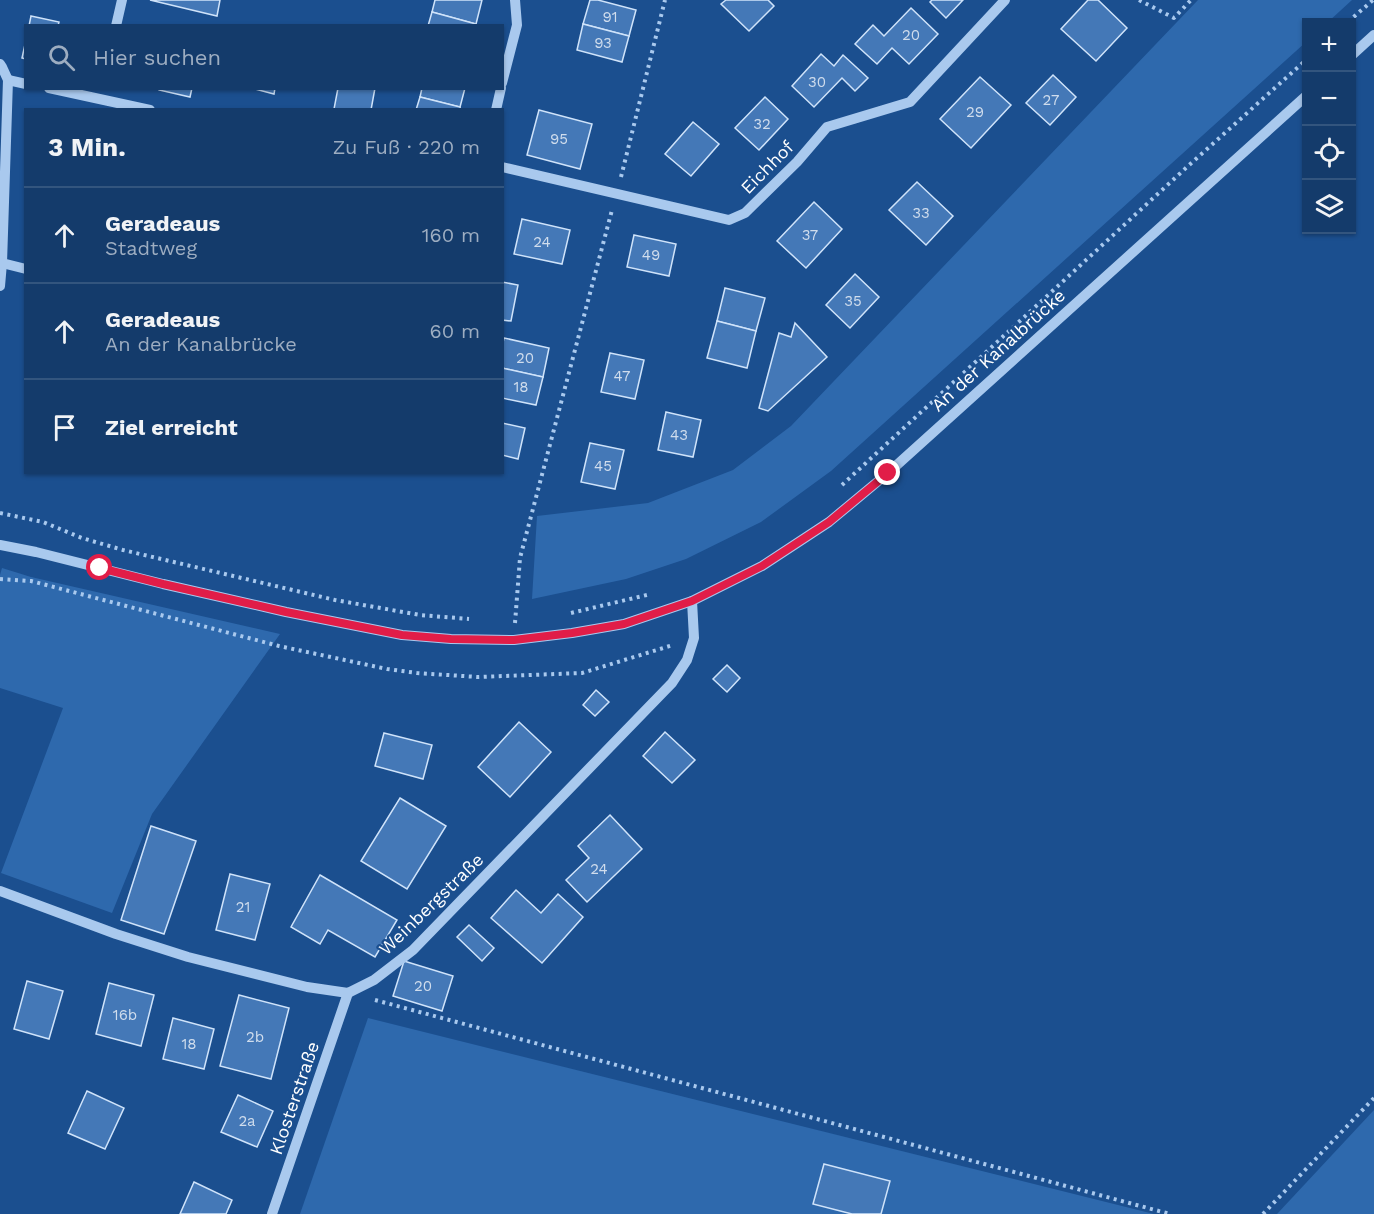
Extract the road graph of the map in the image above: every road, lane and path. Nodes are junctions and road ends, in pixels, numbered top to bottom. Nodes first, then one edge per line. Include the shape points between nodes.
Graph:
1 (122, 0) edge
2 (515, 0) edge
3 (665, 0) edge
4 (1005, 0) edge
5 (1139, 0) edge
6 (1191, 0) edge
7 (1373, 0) edge
8 (1353, 18) edge
9 (116, 24) edge
10 (1374, 35) edge
11 (1356, 51) edge
12 (0, 64) edge
13 (1302, 64) edge
14 (504, 75) edge
15 (8, 80) junction
16 (24, 84) edge
17 (66, 90) edge
18 (501, 90) edge
19 (101, 94) edge
20 (1302, 100) edge
21 (144, 108) edge
22 (496, 108) edge
23 (504, 167) edge
24 (616, 193) junction
25 (2, 263) junction
26 (24, 268) edge
27 (0, 286) edge
28 (842, 485) dead end
29 (0, 513) edge
30 (0, 545) edge
31 (0, 579) edge
32 (31, 581) dead end
33 (652, 594) dead end
34 (692, 601) junction
35 (564, 615) dead end
36 (474, 620) dead end
37 (525, 621) dead end
38 (505, 623) dead end
39 (515, 623) junction
40 (514, 640) junction
41 (0, 891) edge
42 (348, 993) junction
43 (1374, 1098) edge
44 (272, 1214) edge
45 (1170, 1214) edge
46 (1263, 1214) edge

1 - 9 street
2 - 14 street via 517,25
3 - 24 path
4 - 24 street, Eichhof via 910,102 827,128 745,213 729,220
5 - 6 path via 1174,18
7 - 8 path
10 - 11 street
12 - 15 street
13 - 28 path
15 - 16 street
15 - 25 street
17 - 19 street
18 - 22 street
19 - 21 street
20 - 34 street, An der Kanalbrücke via 829,522 762,566
23 - 24 street, Eichhof
24 - 39 path via 520,558
25 - 26 street
25 - 27 street
29 - 36 path via 43,522 123,550 335,600
30 - 40 street, An der Kanalbrücke via 402,635
31 - 32 path
33 - 35 path
34 - 40 street, An der Kanalbrücke via 624,624
34 - 42 street, Weinbergstraße via 694,638 687,660 672,683 413,950 374,980
37 - 39 path
38 - 39 path
39 - 40 path
41 - 42 street via 188,957 307,987
42 - 44 street, Klosterstraße
42 - 45 path
43 - 46 path

